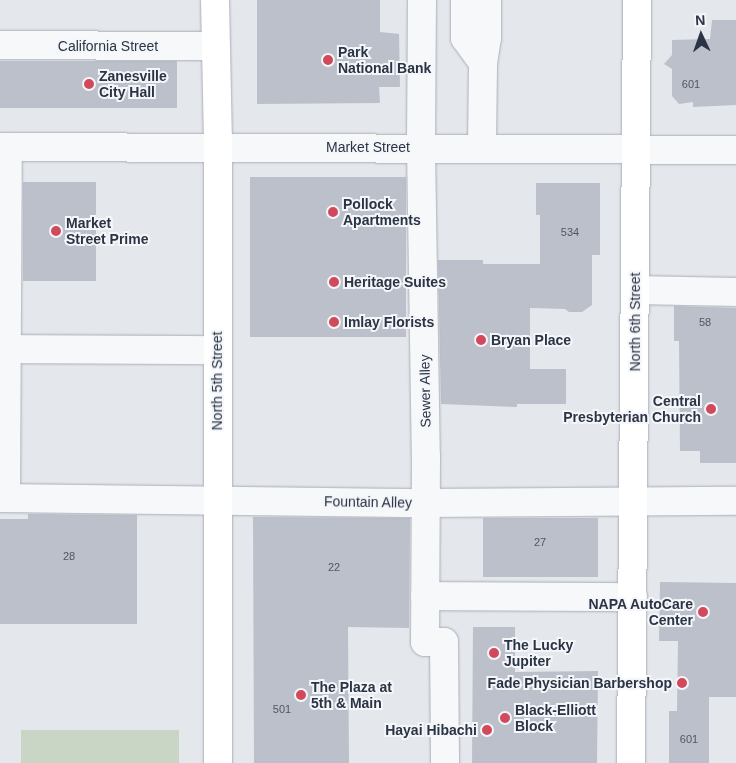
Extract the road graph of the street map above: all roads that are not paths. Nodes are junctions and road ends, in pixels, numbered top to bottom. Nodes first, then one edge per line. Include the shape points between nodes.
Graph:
1 (215, 0) edge
2 (422, 0) edge
3 (465, 0) edge
4 (476, 0) edge
5 (487, 0) edge
6 (499, 0) edge
7 (637, 0) edge
8 (0, 45) edge
9 (215, 46) junction
10 (483, 63) junction
11 (4, 147) edge
12 (218, 147) junction
13 (421, 148) junction
14 (482, 148) junction
15 (636, 150) junction
16 (736, 150) edge
17 (635, 290) junction
18 (736, 292) edge
19 (7, 349) junction
20 (217, 350) junction
21 (3, 498) edge
22 (218, 499) junction
23 (633, 501) junction
24 (736, 501) edge
25 (426, 503) junction
26 (425, 596) junction
27 (633, 597) junction
28 (218, 763) edge
29 (445, 763) edge
30 (632, 763) edge

1 - 9 main road, North 5th Street
2 - 13 street, Sewer Alley
3 - 10 street via 465,38
4 - 10 street via 476,38
5 - 10 street
6 - 10 street via 499,38
7 - 15 main road, North 6th Street
8 - 9 street, California Street
9 - 12 main road, North 5th Street
10 - 14 street
11 - 12 street, Market Street
11 - 19 street
12 - 13 street, Market Street
12 - 20 main road, North 5th Street
13 - 14 street, Market Street
13 - 25 street, Sewer Alley
14 - 15 street, Market Street
15 - 16 street, Market Street
15 - 17 main road, North 6th Street
17 - 18 street
17 - 23 main road, North 6th Street
19 - 20 street
19 - 21 street
20 - 22 main road, North 5th Street
21 - 22 street, Fountain Alley
22 - 25 street, Fountain Alley
22 - 28 main road, North 5th Street
23 - 24 street, Fountain Alley
23 - 25 street, Fountain Alley
23 - 27 main road, North 6th Street
25 - 26 street, Sewer Alley
26 - 27 street
26 - 29 street, Sewer Alley via 425,642 444,642
27 - 30 main road, North 6th Street

